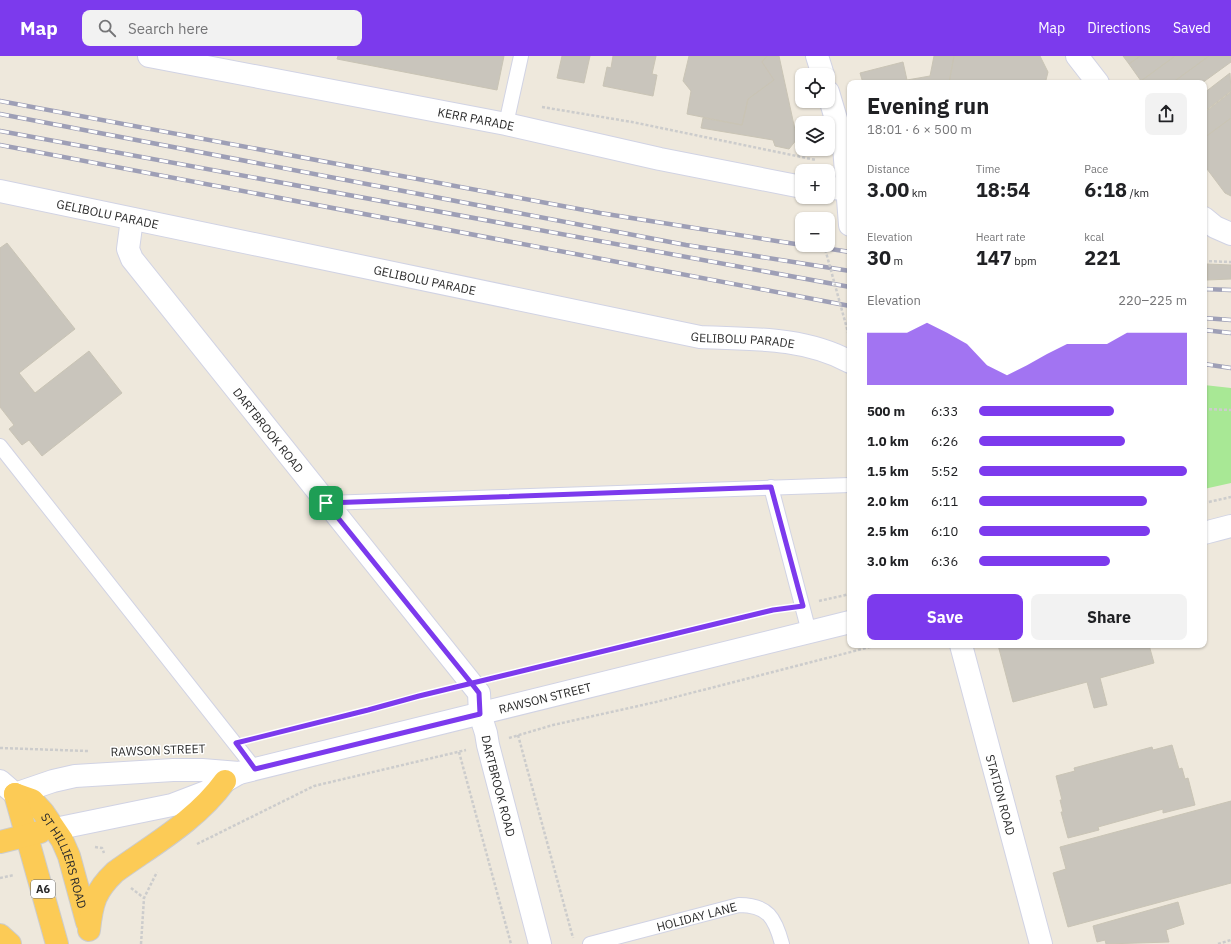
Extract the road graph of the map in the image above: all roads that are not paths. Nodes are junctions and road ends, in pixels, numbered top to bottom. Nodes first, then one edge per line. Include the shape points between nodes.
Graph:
1 (149, 56) edge
2 (521, 56) edge
3 (817, 56) edge
4 (821, 68) edge
5 (833, 108) edge
6 (506, 124) junction
7 (795, 186) edge
8 (844, 188) edge
9 (0, 191) edge
10 (847, 206) edge
11 (132, 219) junction
12 (847, 361) edge
13 (0, 446) edge
14 (847, 485) edge
15 (771, 487) junction
16 (326, 503) junction
17 (1231, 526) edge
18 (1207, 532) edge
19 (847, 623) edge
20 (809, 632) junction
21 (962, 648) edge
22 (480, 714) junction
23 (240, 774) junction
24 (5, 791) edge
25 (55, 829) junction
26 (26, 835) junction
27 (0, 842) edge
28 (0, 935) edge
29 (91, 937) edge
30 (10, 944) edge
31 (57, 944) edge
32 (540, 944) edge
33 (590, 944) edge
34 (782, 944) edge
35 (1040, 944) edge

1 - 6 street, KERR PARADE
2 - 6 lane
3 - 4 street
5 - 8 street via 844,146
6 - 7 street, KERR PARADE via 660,159
8 - 10 street
9 - 11 street, GELIBOLU PARADE
11 - 12 street, GELIBOLU PARADE via 700,337 771,340 833,354
11 - 16 street, DARTBROOK ROAD via 128,249 132,259
13 - 23 lane via 236,743
14 - 15 lane
15 - 16 lane
15 - 20 lane
16 - 22 street, DARTBROOK ROAD via 479,693
17 - 18 street
19 - 20 street, RAWSON STREET
20 - 22 street, RAWSON STREET
21 - 35 street, STATION ROAD
22 - 23 street, RAWSON STREET
22 - 32 street, DARTBROOK ROAD
23 - 24 street, RAWSON STREET via 173,770 74,776
23 - 25 street, RAWSON STREET via 206,792 172,805
23 - 29 highway via 198,812 104,882 92,903
24 - 25 highway, ST HILLIERS ROAD via 32,800
24 - 26 highway, ST HILLIERS ROAD
25 - 26 highway, RAWSON STREET
25 - 29 highway, ST HILLIERS ROAD via 69,856
26 - 27 highway, RAWSON STREET
26 - 31 highway, ST HILLIERS ROAD / A6
28 - 30 highway
33 - 34 lane, HOLIDAY LANE via 739,905 750,905 758,907 772,917 777,924

